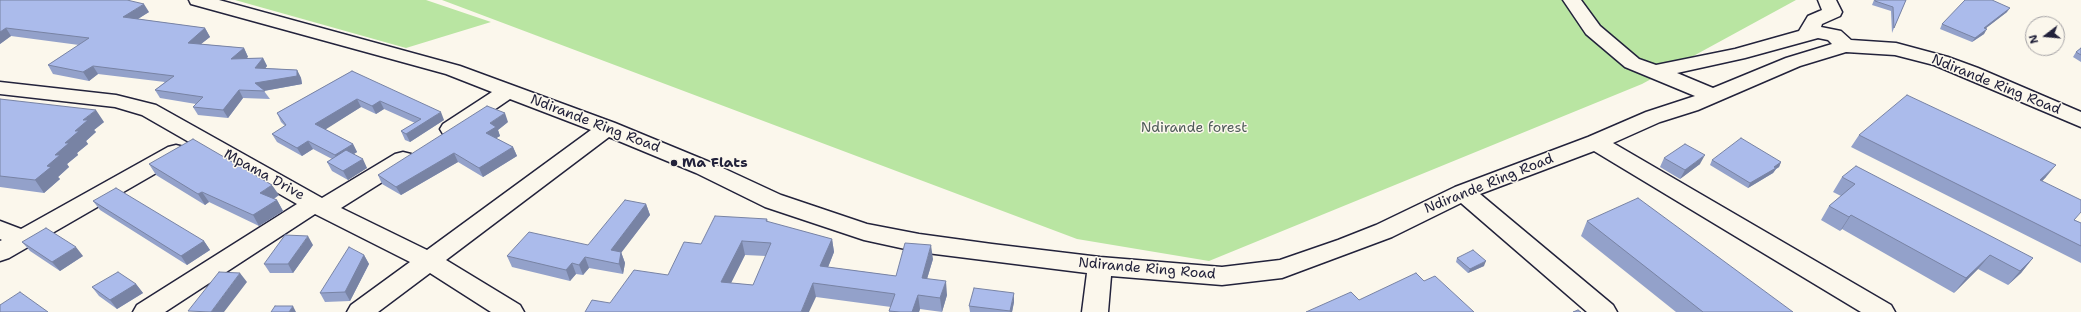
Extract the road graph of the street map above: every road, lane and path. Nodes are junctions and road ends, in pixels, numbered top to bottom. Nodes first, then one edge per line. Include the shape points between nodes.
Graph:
1 (198, 0) edge
2 (1572, 0) edge
3 (1827, 0) edge
4 (1807, 34) junction
5 (1845, 46) junction
6 (1649, 70) junction
7 (0, 88) edge
8 (508, 91) junction
9 (1712, 96) junction
10 (2081, 120) edge
11 (607, 128) junction
12 (198, 139) junction
13 (1596, 142) junction
14 (1463, 192) junction
15 (319, 206) junction
16 (0, 229) edge
17 (21, 240) junction
18 (0, 252) edge
19 (429, 261) junction
20 (1100, 266) junction
21 (146, 312) edge
22 (360, 312) edge
23 (511, 312) edge
24 (1095, 312) edge
25 (1604, 312) edge
26 (1882, 312) edge

1 - 8 street, Ndirande Ring Road via 453,70
2 - 6 street via 1593,30 1632,63
3 - 4 street via 1833,12 1815,20
4 - 5 street via 1818,32 1834,35
4 - 6 street via 1787,42 1738,54 1684,66
5 - 9 street, Ndirande Ring Road via 1793,62
5 - 10 street, Ndirande Ring Road via 1896,49 1941,61
6 - 9 street via 1674,78
7 - 12 street, Mpama Drive via 134,104
8 - 11 street, Ndirande Ring Road
8 - 15 street via 427,144
9 - 13 street, Ndirande Ring Road
11 - 19 street
11 - 20 street, Ndirande Ring Road via 704,168 773,202 864,232 951,248
12 - 15 street, Mpama Drive
12 - 17 street
13 - 14 street, Ndirande Ring Road
13 - 26 street
14 - 20 street, Ndirande Ring Road via 1384,230 1282,269 1222,276
14 - 25 street
15 - 19 street, Mpama Drive
15 - 21 street
16 - 17 street
17 - 18 street
19 - 22 street
19 - 23 street, Mpama Drive
20 - 24 street

